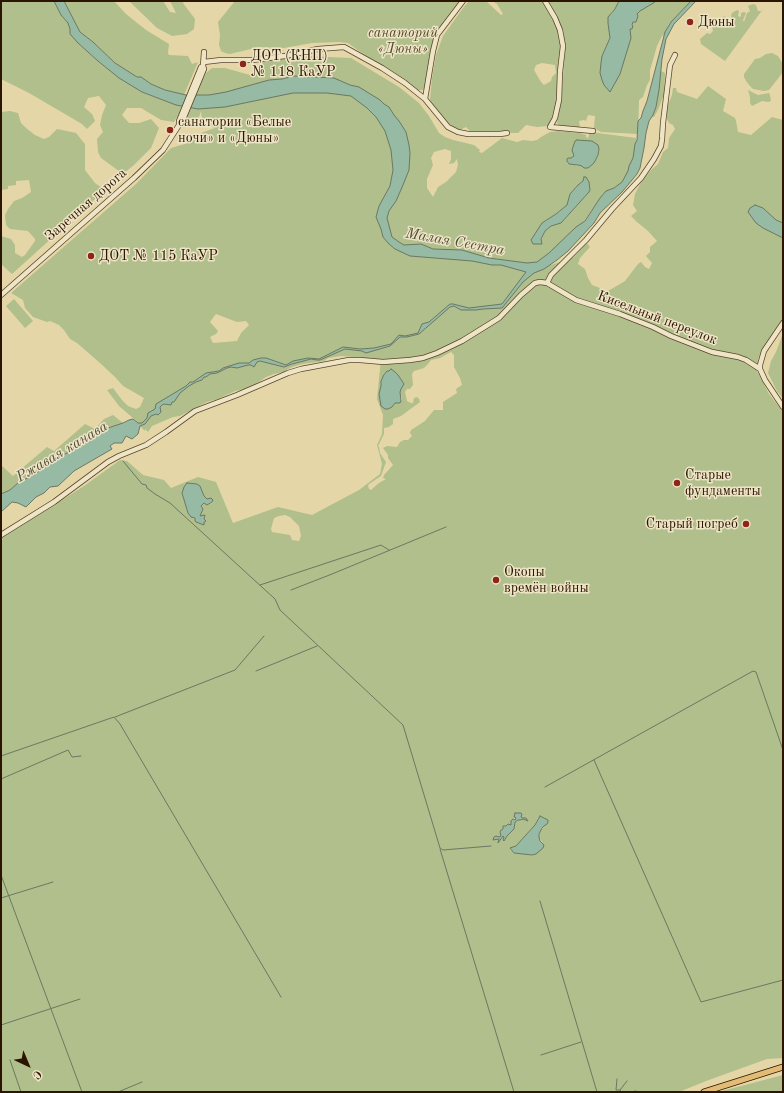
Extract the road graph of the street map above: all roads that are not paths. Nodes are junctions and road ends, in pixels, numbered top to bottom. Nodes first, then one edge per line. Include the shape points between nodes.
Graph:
1 (463, 1) edge
2 (545, 1) edge
3 (204, 52) dead end
4 (675, 55) dead end
5 (203, 66) junction
6 (425, 99) junction
7 (593, 131) dead end
8 (507, 132) dead end
9 (547, 283) junction
10 (1, 295) edge
11 (783, 324) edge
12 (760, 369) junction
13 (783, 407) edge
14 (1, 535) edge
15 (783, 1067) edge
16 (704, 1092) edge

1 - 6 street via 437,35
2 - 7 street via 556,18 563,46 559,100 550,127
3 - 5 street
4 - 9 street via 670,65 662,139 654,159 641,178 586,240 551,274
5 - 6 street via 221,60 252,60 344,47 382,68
5 - 10 street, Заречная дорога via 180,122 163,150
6 - 8 street via 448,127 458,132
9 - 12 street, Кисельный переулок via 576,300 616,312 712,352 738,357
9 - 14 street via 535,283 499,318 438,353 410,360 349,360 301,369 195,411 146,445 108,462 54,502
11 - 12 street via 764,351
12 - 13 street
15 - 16 main road

